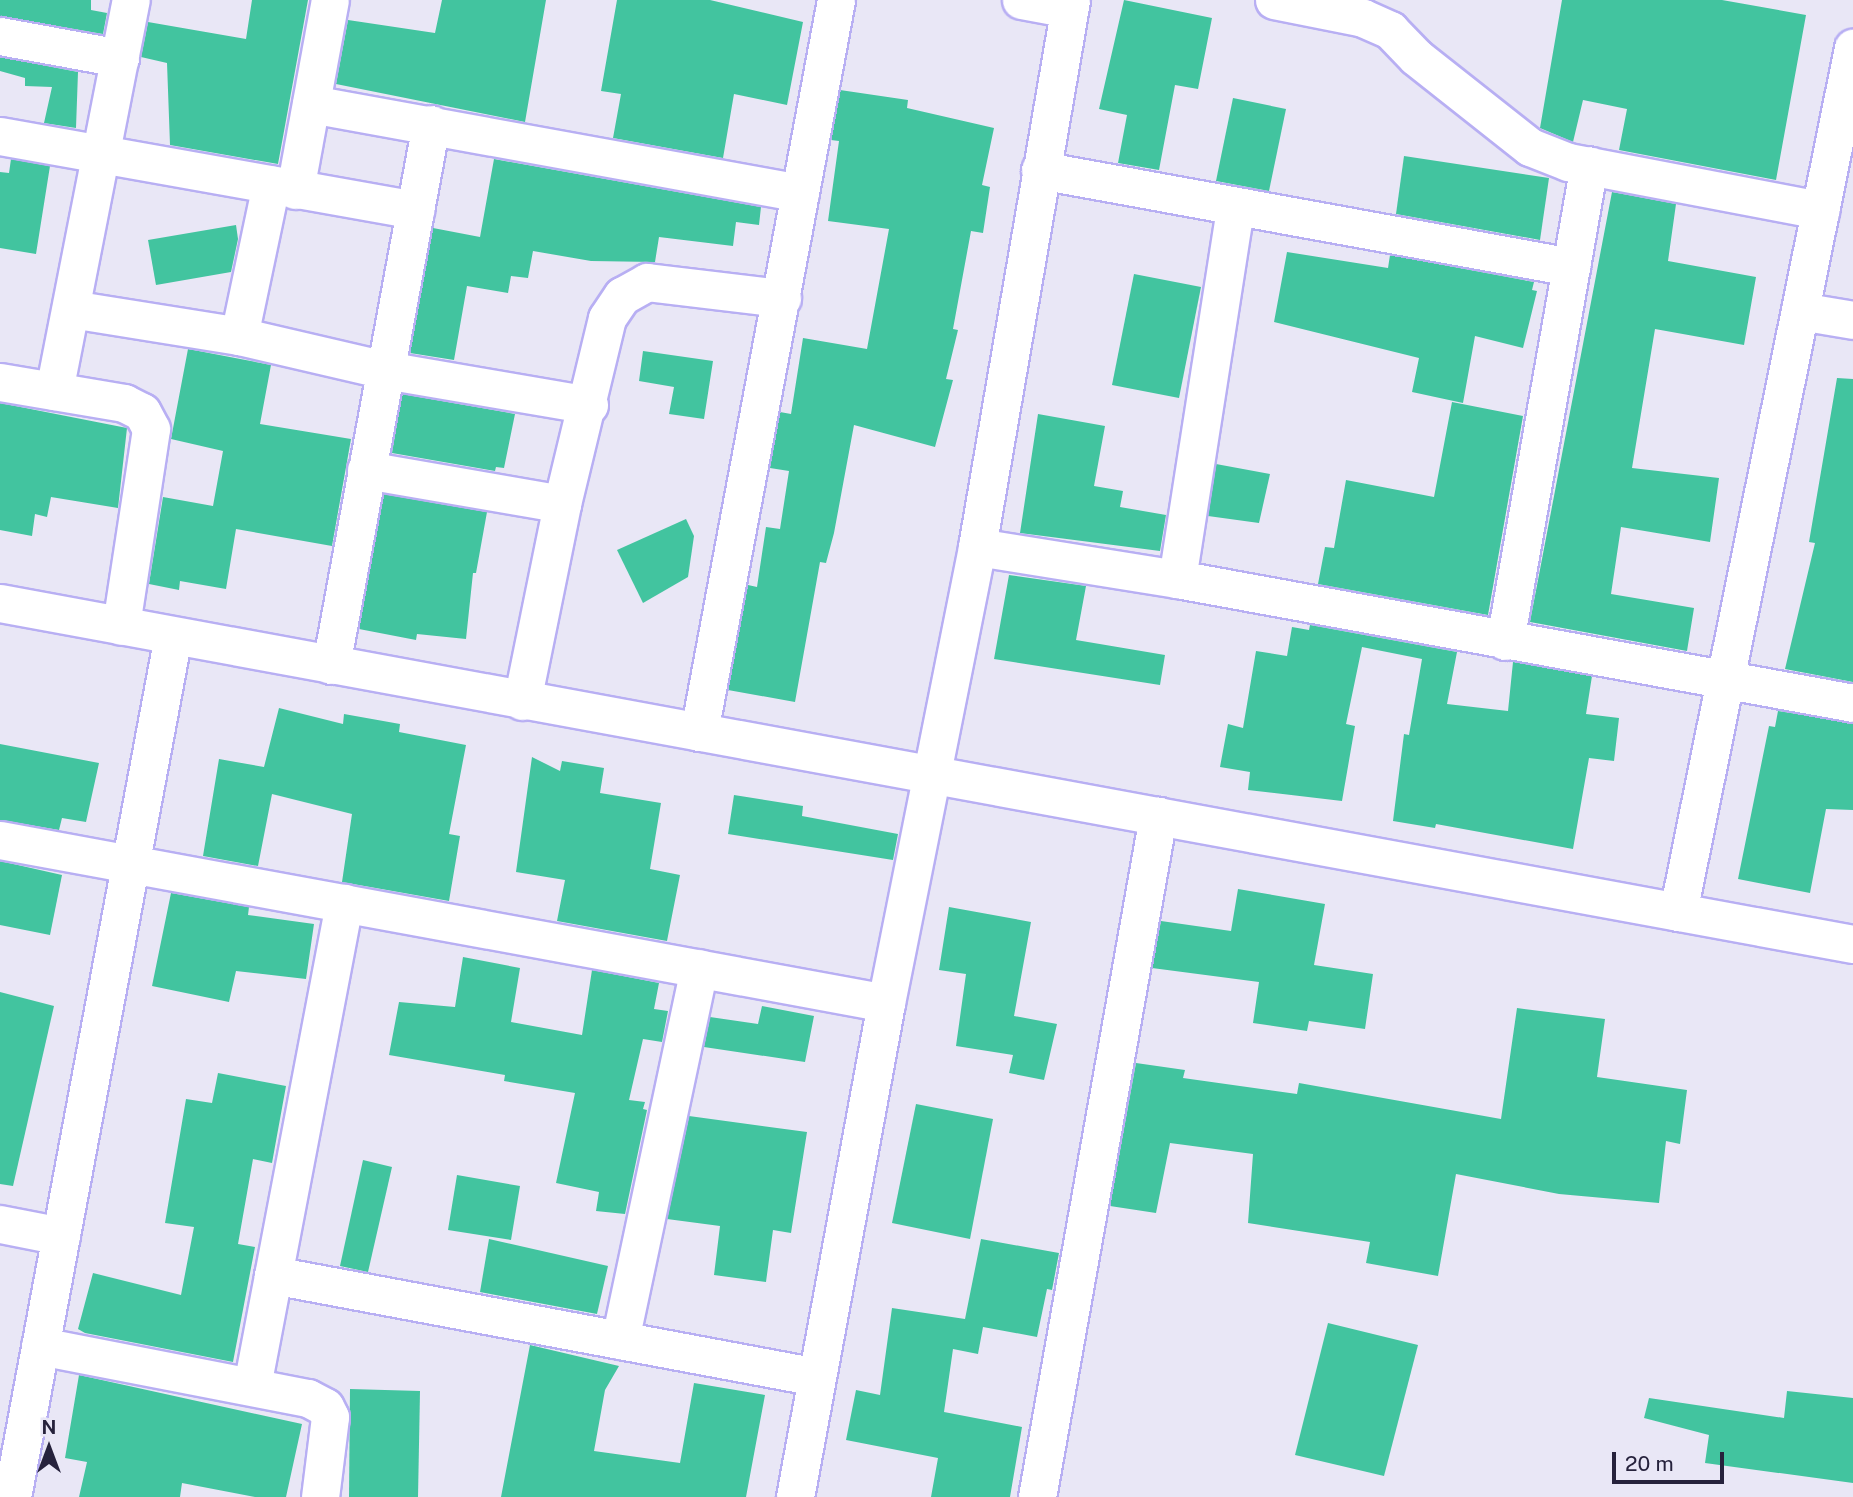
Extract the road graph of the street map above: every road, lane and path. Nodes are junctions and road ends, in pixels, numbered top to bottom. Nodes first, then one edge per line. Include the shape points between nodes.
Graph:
1 (131, 0) edge
2 (330, 0) edge
3 (836, 0) edge
4 (1021, 0) edge
5 (1281, 1) edge
6 (1070, 4) edge
7 (0, 37) edge
8 (1853, 48) edge
9 (120, 58) junction
10 (311, 104) junction
11 (1847, 106) edge
12 (431, 124) junction
13 (0, 136) edge
14 (103, 152) junction
15 (1589, 165) junction
16 (1040, 170) junction
17 (283, 187) junction
18 (800, 193) junction
19 (1235, 209) junction
20 (415, 210) junction
21 (1820, 210) junction
22 (1571, 267) junction
23 (782, 298) junction
24 (71, 309) junction
25 (1800, 311) junction
26 (1853, 320) edge
27 (239, 336) junction
28 (386, 370) junction
29 (0, 382) edge
30 (54, 391) junction
31 (589, 405) junction
32 (366, 470) junction
33 (562, 504) junction
34 (977, 547) junction
35 (1177, 579) junction
36 (0, 603) edge
37 (121, 626) junction
38 (173, 636) junction
39 (1506, 641) junction
40 (331, 665) junction
41 (1725, 680) junction
42 (522, 701) junction
43 (1853, 703) edge
44 (699, 732) junction
45 (932, 776) junction
46 (1158, 816) junction
47 (0, 840) edge
48 (131, 864) junction
49 (344, 903) junction
50 (1678, 912) junction
51 (1853, 944) edge
52 (699, 968) junction
53 (886, 1003) junction
54 (0, 1224) edge
55 (61, 1236) junction
56 (273, 1275) junction
57 (620, 1340) junction
58 (40, 1346) junction
59 (817, 1377) junction
60 (252, 1386) junction
61 (11, 1444) edge
62 (12, 1497) edge
63 (320, 1497) edge
64 (795, 1497) edge
65 (1037, 1497) edge

1 - 9 street
2 - 10 street
3 - 18 street
4 - 6 street
5 - 15 street via 1363,18 1390,30 1416,57 1530,147
6 - 16 street
7 - 9 street
8 - 11 street
9 - 14 street
10 - 12 street
10 - 17 street
11 - 21 street
12 - 18 street
12 - 20 street
13 - 14 street
14 - 17 street
14 - 24 street
15 - 21 street
15 - 22 street
16 - 19 street
16 - 34 street
17 - 20 street
17 - 27 street
18 - 23 street
19 - 22 street
19 - 35 street
20 - 28 street
21 - 25 street
22 - 39 street
23 - 31 street via 648,282 622,296 607,318
23 - 44 street
24 - 27 street
24 - 30 street
25 - 26 street
25 - 41 street
27 - 28 street
28 - 31 street
28 - 32 street
29 - 30 street
30 - 37 street via 124,403 142,412 151,429
31 - 33 street
32 - 33 street
32 - 40 street
33 - 42 street
34 - 35 street
34 - 45 street
35 - 39 street
36 - 37 street
37 - 38 street
38 - 40 street
38 - 48 street
39 - 41 street
40 - 42 street
41 - 43 street
41 - 50 street
42 - 44 street
44 - 45 street
45 - 46 street
45 - 53 street
46 - 50 street
46 - 65 street
47 - 48 street
48 - 49 street
48 - 55 street
49 - 52 street
49 - 56 street
50 - 51 street
52 - 53 street
52 - 57 street
53 - 59 street
54 - 55 street
55 - 58 street
56 - 57 street
56 - 60 street
57 - 59 street
58 - 60 street
58 - 61 street
59 - 64 street
60 - 63 street via 308,1398 326,1407 330,1435
61 - 62 street

